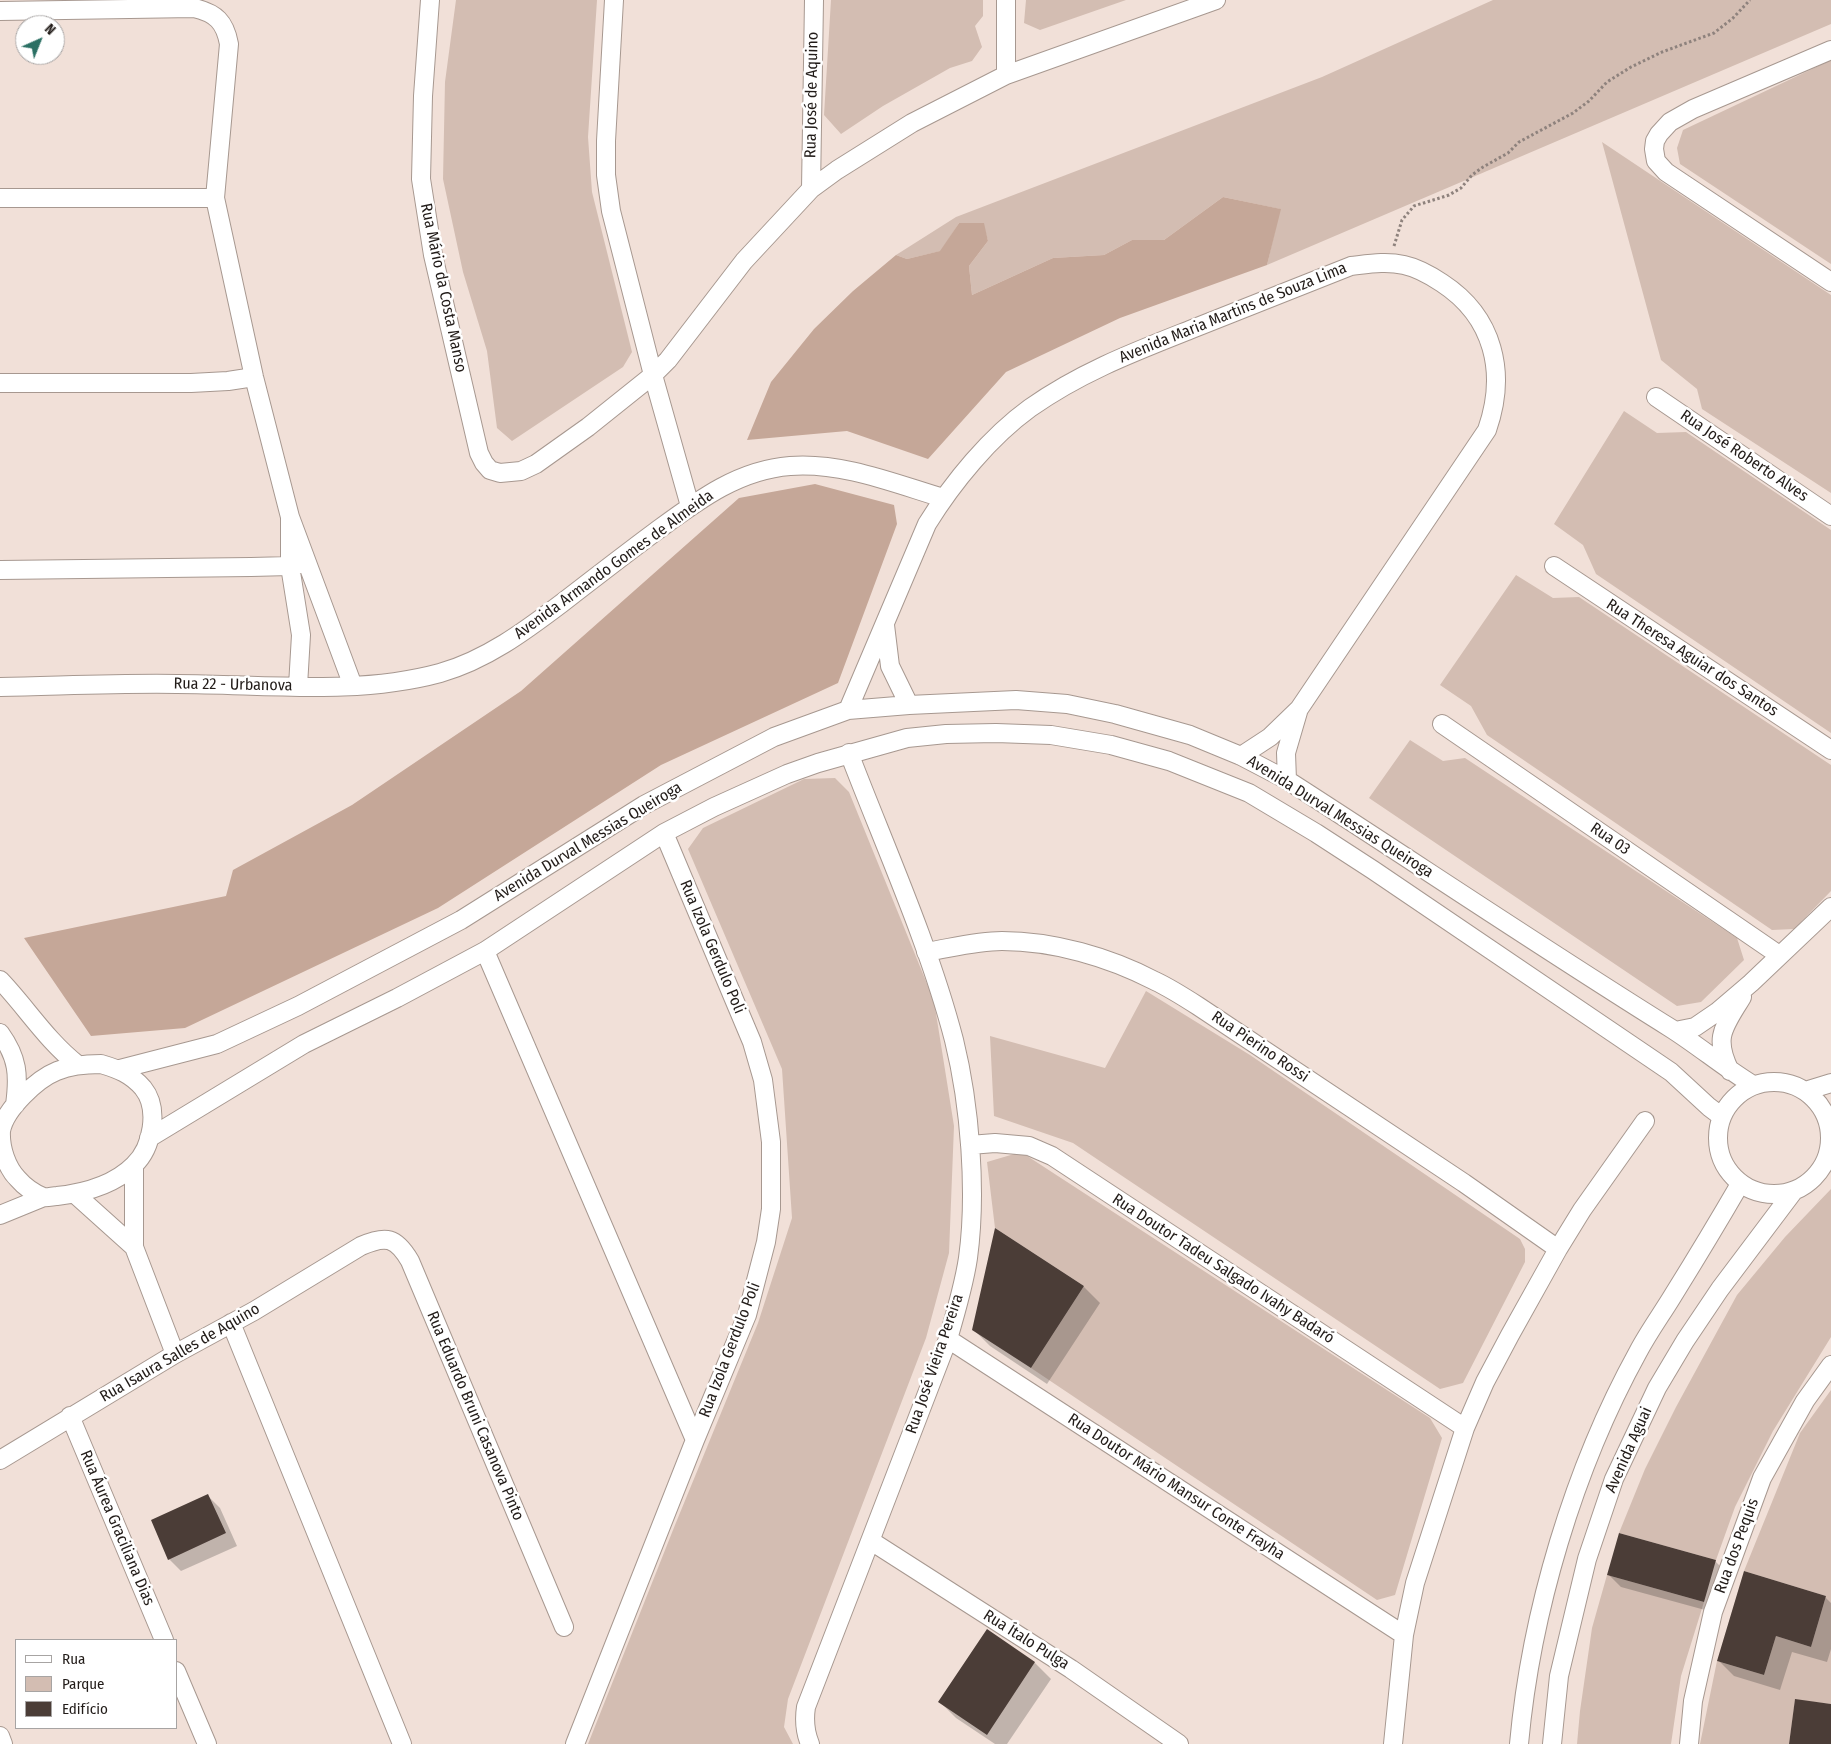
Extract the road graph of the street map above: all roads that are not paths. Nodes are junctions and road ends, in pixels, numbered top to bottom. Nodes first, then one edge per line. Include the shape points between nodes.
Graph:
1 (430, 0) edge
2 (614, 0) edge
3 (814, 0) edge
4 (1006, 0) edge
5 (1216, 0) edge
6 (0, 11) edge
7 (1831, 50) edge
8 (1006, 75) junction
9 (810, 189) junction
10 (0, 198) edge
11 (215, 198) junction
12 (1831, 282) edge
13 (653, 375) junction
14 (254, 377) junction
15 (0, 383) edge
16 (1656, 397) dead end
17 (943, 498) junction
18 (690, 506) junction
19 (1831, 516) edge
20 (290, 517) junction
21 (308, 562) junction
22 (290, 566) junction
23 (1554, 566) dead end
24 (0, 570) edge
25 (885, 622) junction
26 (463, 665) joint
27 (298, 686) junction
28 (352, 686) junction
29 (0, 687) edge
30 (909, 705) junction
31 (1299, 709) junction
32 (848, 710) junction
33 (1442, 724) dead end
34 (1831, 750) edge
35 (849, 753) junction
36 (1242, 756) junction
37 (1287, 780) junction
38 (664, 834) junction
39 (1831, 907) edge
40 (485, 951) junction
41 (926, 952) junction
42 (1779, 955) junction
43 (0, 980) edge
44 (1751, 983) junction
45 (1675, 1031) junction
46 (0, 1033) edge
47 (78, 1065) junction
48 (120, 1069) junction
49 (1730, 1071) junction
50 (1831, 1083) edge
51 (1753, 1085) junction
52 (1805, 1090) junction
53 (15, 1105) junction
54 (1721, 1116) junction
55 (1645, 1121) dead end
56 (0, 1131) edge
57 (149, 1138) junction
58 (1831, 1143) edge
59 (970, 1145) junction
60 (134, 1165) junction
61 (1740, 1184) junction
62 (1793, 1192) junction
63 (75, 1194) junction
64 (44, 1197) junction
65 (0, 1215) edge
66 (361, 1246) joint
67 (134, 1247) junction
68 (1558, 1250) junction
69 (232, 1324) junction
70 (948, 1339) junction
71 (175, 1354) junction
72 (1831, 1366) edge
73 (70, 1416) junction
74 (1465, 1428) junction
75 (695, 1440) junction
76 (0, 1460) edge
77 (871, 1541) junction
78 (564, 1627) dead end
79 (1404, 1635) junction
80 (164, 1639) edge
81 (178, 1676) edge
82 (0, 1736) edge
83 (808, 1739) edge
84 (3, 1744) edge
85 (207, 1744) edge
86 (402, 1744) edge
87 (575, 1744) edge
88 (1179, 1744) edge
89 (1393, 1744) edge
90 (1519, 1744) edge
91 (1552, 1744) edge
92 (1689, 1744) edge

1 - 13 street, Rua Mário da Costa Manso via 421,153 423,197 433,255 484,464 500,473 520,471 536,464
2 - 13 street via 606,175 611,211
3 - 9 street, Rua José de Aquino
4 - 8 street
5 - 8 street
6 - 11 street via 194,8 215,16 227,32 229,44
7 - 12 street via 1693,109 1670,122 1659,134 1654,149 1656,161 1666,172
8 - 9 street via 912,123
9 - 13 street via 744,260
10 - 11 street
11 - 14 street
13 - 18 street
14 - 15 street via 192,383
14 - 20 street
16 - 19 street, Rua José Roberto Alves
17 - 18 street, Avenida Armando Gomes de Almeida via 840,469 791,466 737,480
17 - 25 street, Avenida Maria Martins de Souza Lima via 927,524
17 - 31 street, Avenida Maria Martins de Souza Lima via 980,454 1028,409 1070,381 1118,358 1351,266 1381,262 1405,265 1428,273 1471,307 1483,324 1494,362 1494,408 1487,430
18 - 26 street, Avenida Armando Gomes de Almeida via 523,632
20 - 21 street
20 - 22 street
21 - 22 street
21 - 28 street
22 - 24 street
22 - 27 street via 301,635
23 - 34 street, Rua Theresa Aguiar dos Santos
25 - 30 street, Avenida Maria Martins de Souza Lima via 890,666
25 - 32 street, Avenida Maria Martins de Souza Lima
26 - 28 street, Rua 22 - Urbanova via 418,678
27 - 28 street, Rua 22 - Urbanova
27 - 29 street, Rua 22 - Urbanova
30 - 32 street, Avenida Durval Messias Queiroga
30 - 36 street, Avenida Durval Messias Queiroga via 1016,700 1066,704 1190,735
31 - 36 street, Avenida Maria Martins de Souza Lima via 1270,737
31 - 37 street, Avenida Maria Martins de Souza Lima via 1286,753
32 - 48 street, Avenida Durval Messias Queiroga via 774,737 644,805 461,920 298,1006 217,1044
33 - 42 street, Rua 03
35 - 38 street, Avenida Durval Messias Queiroga via 787,774
35 - 41 street, Rua José Vieira Pereira
35 - 54 street, Avenida Durval Messias Queiroga via 907,738 946,734 1051,735 1111,745 1169,761 1249,793 1365,865 1671,1072
36 - 37 street, Avenida Durval Messias Queiroga
37 - 45 street, Avenida Durval Messias Queiroga
38 - 40 street, Avenida Durval Messias Queiroga
38 - 75 street, Rua Izola Gerdulo Poli via 752,1042 763,1080 771,1142 771,1209 761,1266 747,1315
39 - 42 street
40 - 57 street, Avenida Durval Messias Queiroga via 304,1044
40 - 75 street
41 - 59 street, Rua José Vieira Pereira via 954,1042
41 - 68 street, Rua Pierino Rossi via 979,943 1029,943 1110,961 1154,980 1464,1183
42 - 44 street
43 - 47 street via 65,1055
44 - 45 street via 1704,1022 1687,1030
44 - 49 street via 1721,1035 1723,1057
45 - 49 street, Avenida Durval Messias Queiroga
46 - 53 street via 16,1063
47 - 48 street via 101,1064
47 - 53 street via 56,1071
48 - 57 street via 144,1090 150,1104 152,1124
49 - 51 street, Avenida Durval Messias Queiroga
50 - 52 street
51 - 52 street via 1771,1081
51 - 54 street via 1734,1097
52 - 58 street via 1825,1113
53 - 56 street
54 - 61 street via 1717,1140 1719,1153
55 - 68 street
56 - 64 street via 2,1151 10,1171 22,1184
57 - 60 street
58 - 62 street via 1819,1173
59 - 70 street, Rua José Vieira Pereira via 969,1244 963,1283
59 - 74 street, Rua Doutor Tadeu Salgado Ivahy Badaró via 1029,1146 1052,1156
60 - 63 street via 92,1190
60 - 67 street
61 - 62 street via 1756,1192 1774,1195
61 - 90 street, Avenida Aguai via 1638,1352 1603,1424 1561,1535 1536,1631
62 - 91 street, Avenida Aguai via 1685,1341 1657,1388 1614,1479 1587,1559 1561,1666
63 - 64 street
63 - 67 street
64 - 65 street
66 - 69 street, Rua Isaura Salles de Aquino
66 - 78 street, Rua Eduardo Bruni Casanova Pinto via 386,1238 398,1244 410,1261
67 - 71 street
68 - 74 street via 1485,1382
69 - 71 street, Rua Isaura Salles de Aquino
69 - 86 street
70 - 77 street, Rua José Vieira Pereira
70 - 79 street, Rua Doutor Mário Mansur Conte Frayha
71 - 73 street, Rua Isaura Salles de Aquino
72 - 92 street, Rua dos Pequis via 1805,1401 1762,1478 1713,1612 1693,1702
73 - 76 street, Rua Isaura Salles de Aquino
73 - 80 street, Rua Áurea Graciliana Dias
74 - 79 street via 1415,1583
75 - 87 street, Rua Izola Gerdulo Poli
77 - 83 street, Rua José Vieira Pereira via 806,1707
77 - 88 street, Rua Ítalo Pulga via 1071,1669
79 - 89 street
81 - 85 street
82 - 84 street

